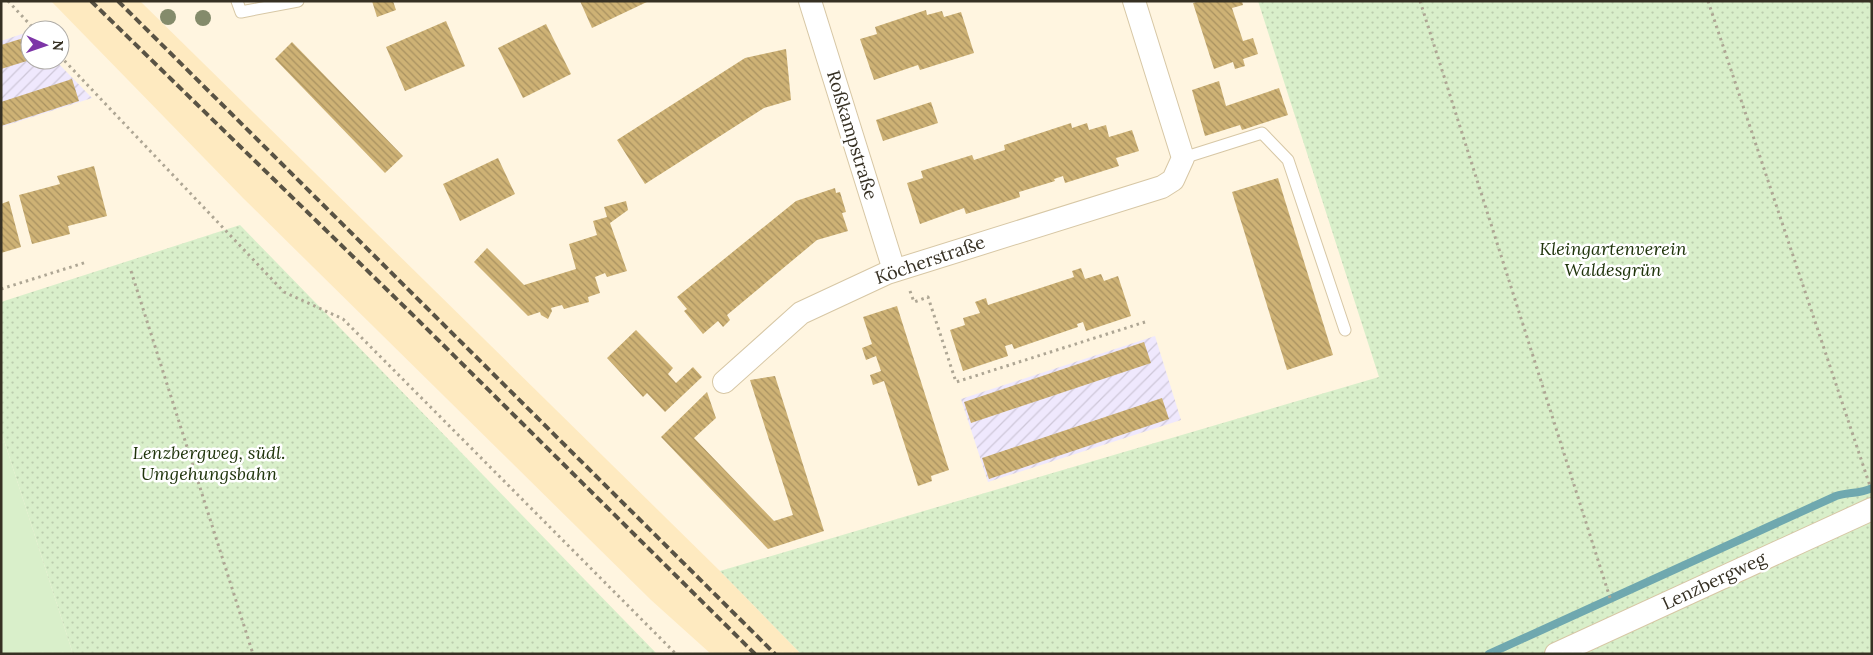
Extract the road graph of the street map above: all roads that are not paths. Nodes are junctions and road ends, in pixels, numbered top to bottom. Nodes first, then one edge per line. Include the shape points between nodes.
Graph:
1 (238, 1) edge
2 (298, 1) edge
3 (810, 1) edge
4 (1134, 1) edge
5 (1183, 158) junction
6 (899, 268) junction
7 (1345, 330) dead end
8 (724, 382) dead end
9 (1872, 509) edge
10 (1556, 654) edge

1 - 2 lane via 241,12
3 - 6 street, Roßkampstraße
4 - 5 street
5 - 6 street, Köcherstraße via 1173,180 1162,186
5 - 7 lane via 1262,134 1288,160
6 - 8 street, Köcherstraße via 801,312
9 - 10 street, Lenzbergweg

